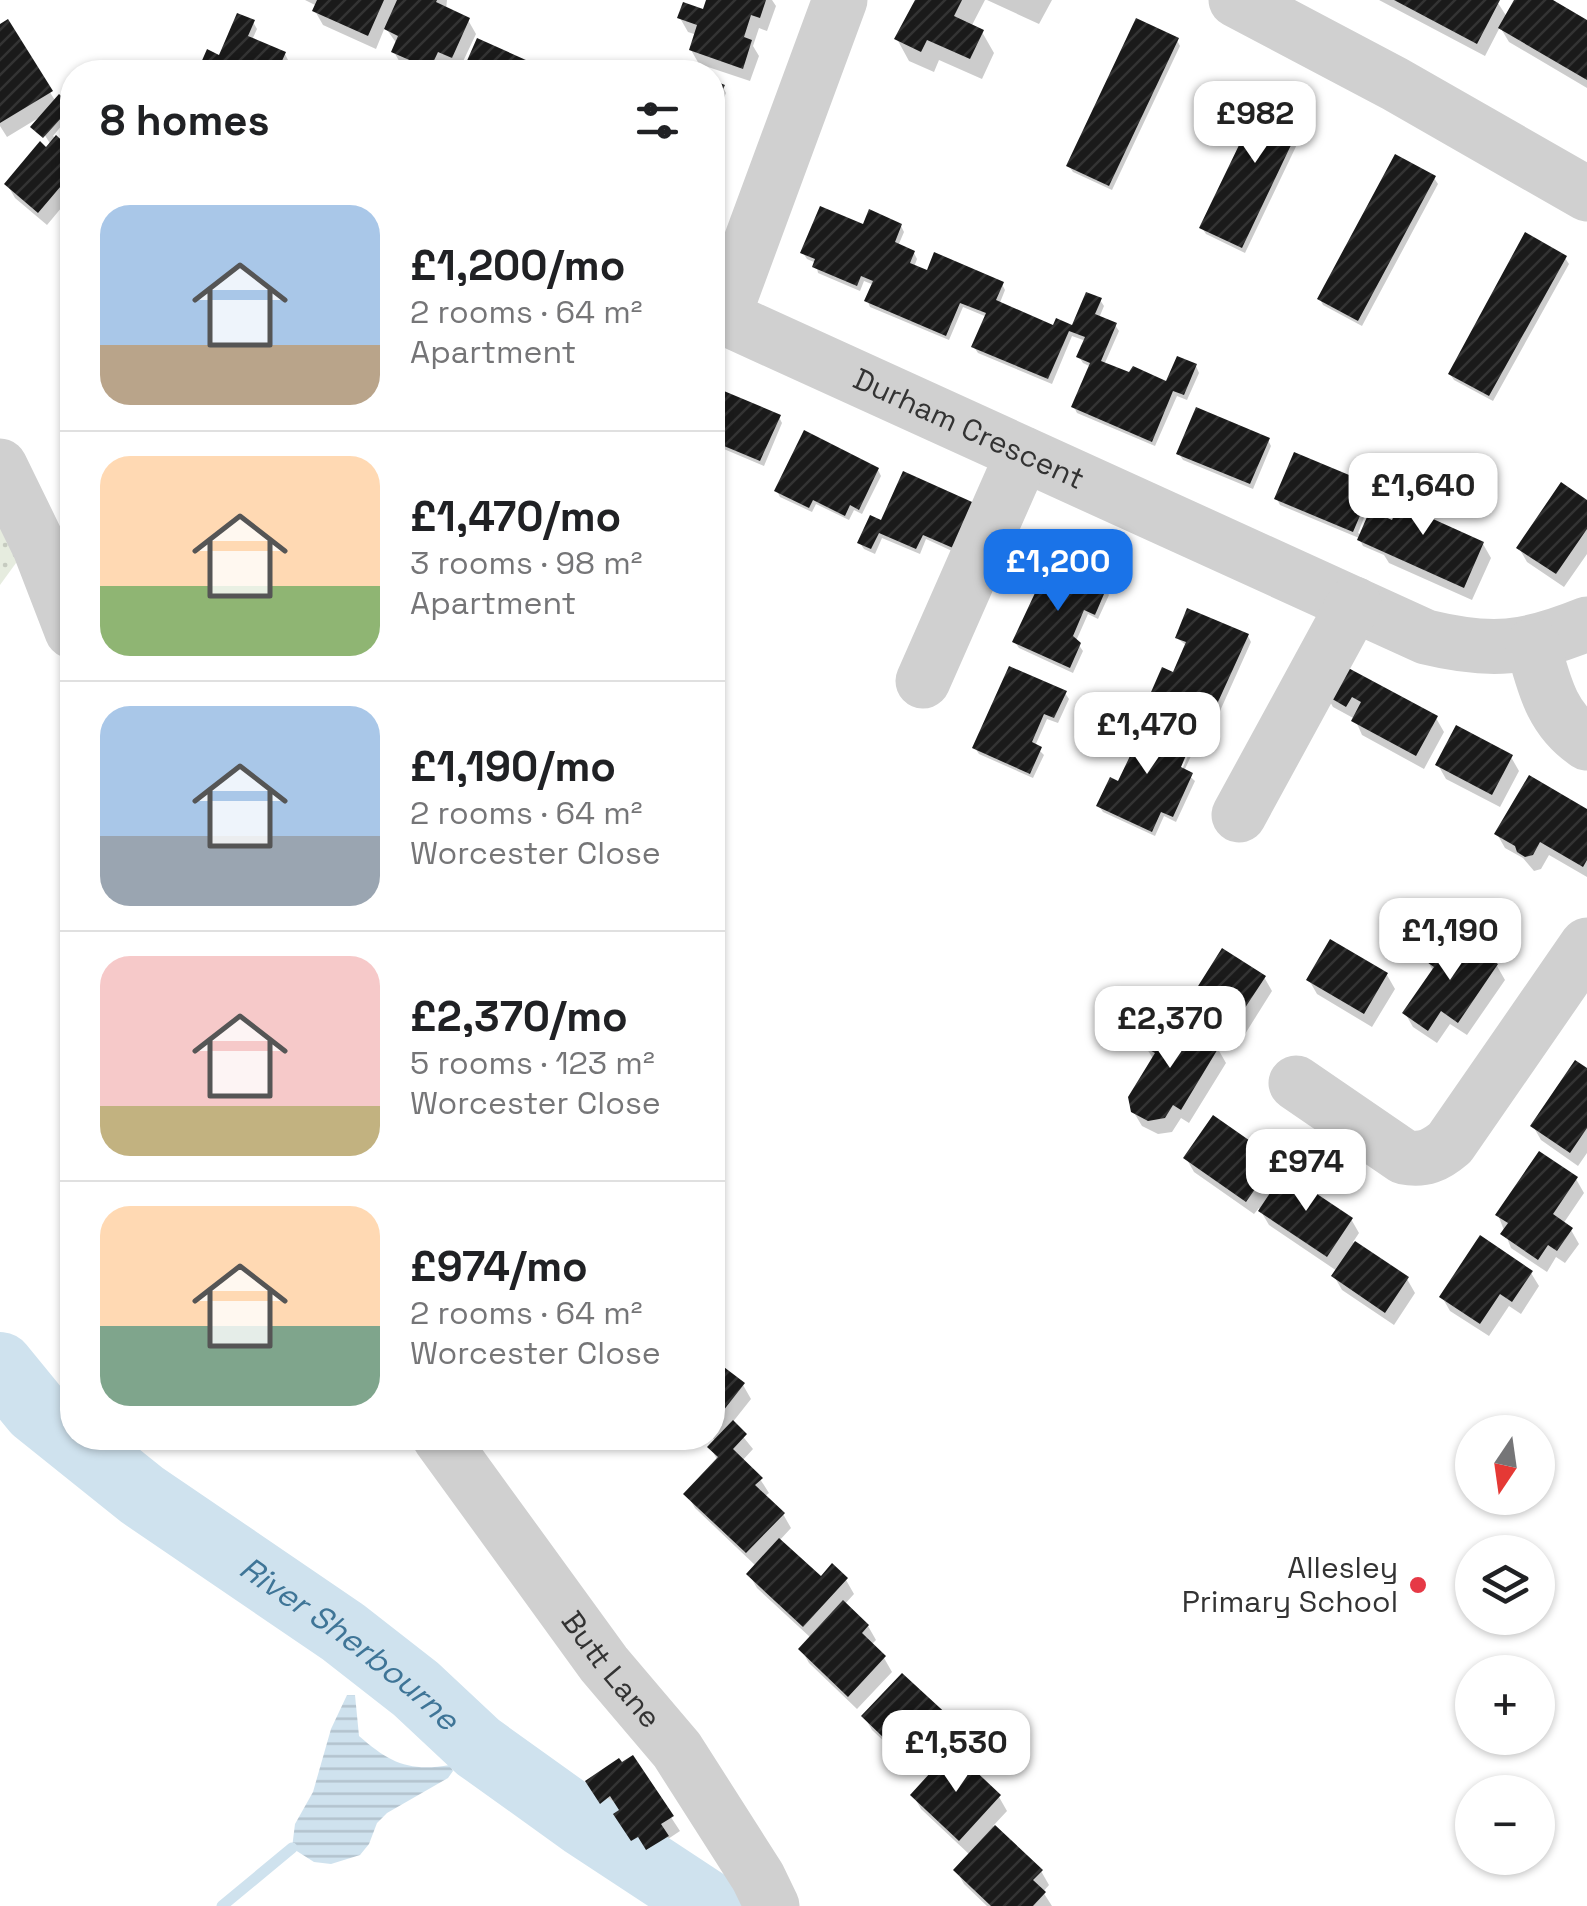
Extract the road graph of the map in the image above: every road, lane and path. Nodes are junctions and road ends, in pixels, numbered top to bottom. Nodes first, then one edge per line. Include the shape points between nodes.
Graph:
1 (840, 0) edge
2 (1236, 0) edge
3 (1587, 194) edge
4 (725, 296) edge
5 (725, 317) edge
6 (1024, 454) junction
7 (0, 466) edge
8 (60, 600) edge
9 (1354, 604) junction
10 (1587, 624) edge
11 (1533, 644) junction
12 (922, 682) dead end
13 (1587, 743) edge
14 (1239, 815) dead end
15 (1587, 945) edge
16 (1296, 1083) dead end
17 (449, 1450) edge
18 (772, 1906) edge

1 - 4 street, Durham Crescent
2 - 3 street
5 - 6 street, Durham Crescent
6 - 9 street, Durham Crescent
6 - 12 street
7 - 8 street
9 - 11 street, Durham Crescent via 1460,645
9 - 14 street
10 - 11 street, Durham Crescent
11 - 13 street via 1549,700
15 - 16 street via 1437,1154 1404,1157
17 - 18 street, Butt Lane via 604,1664 677,1750

